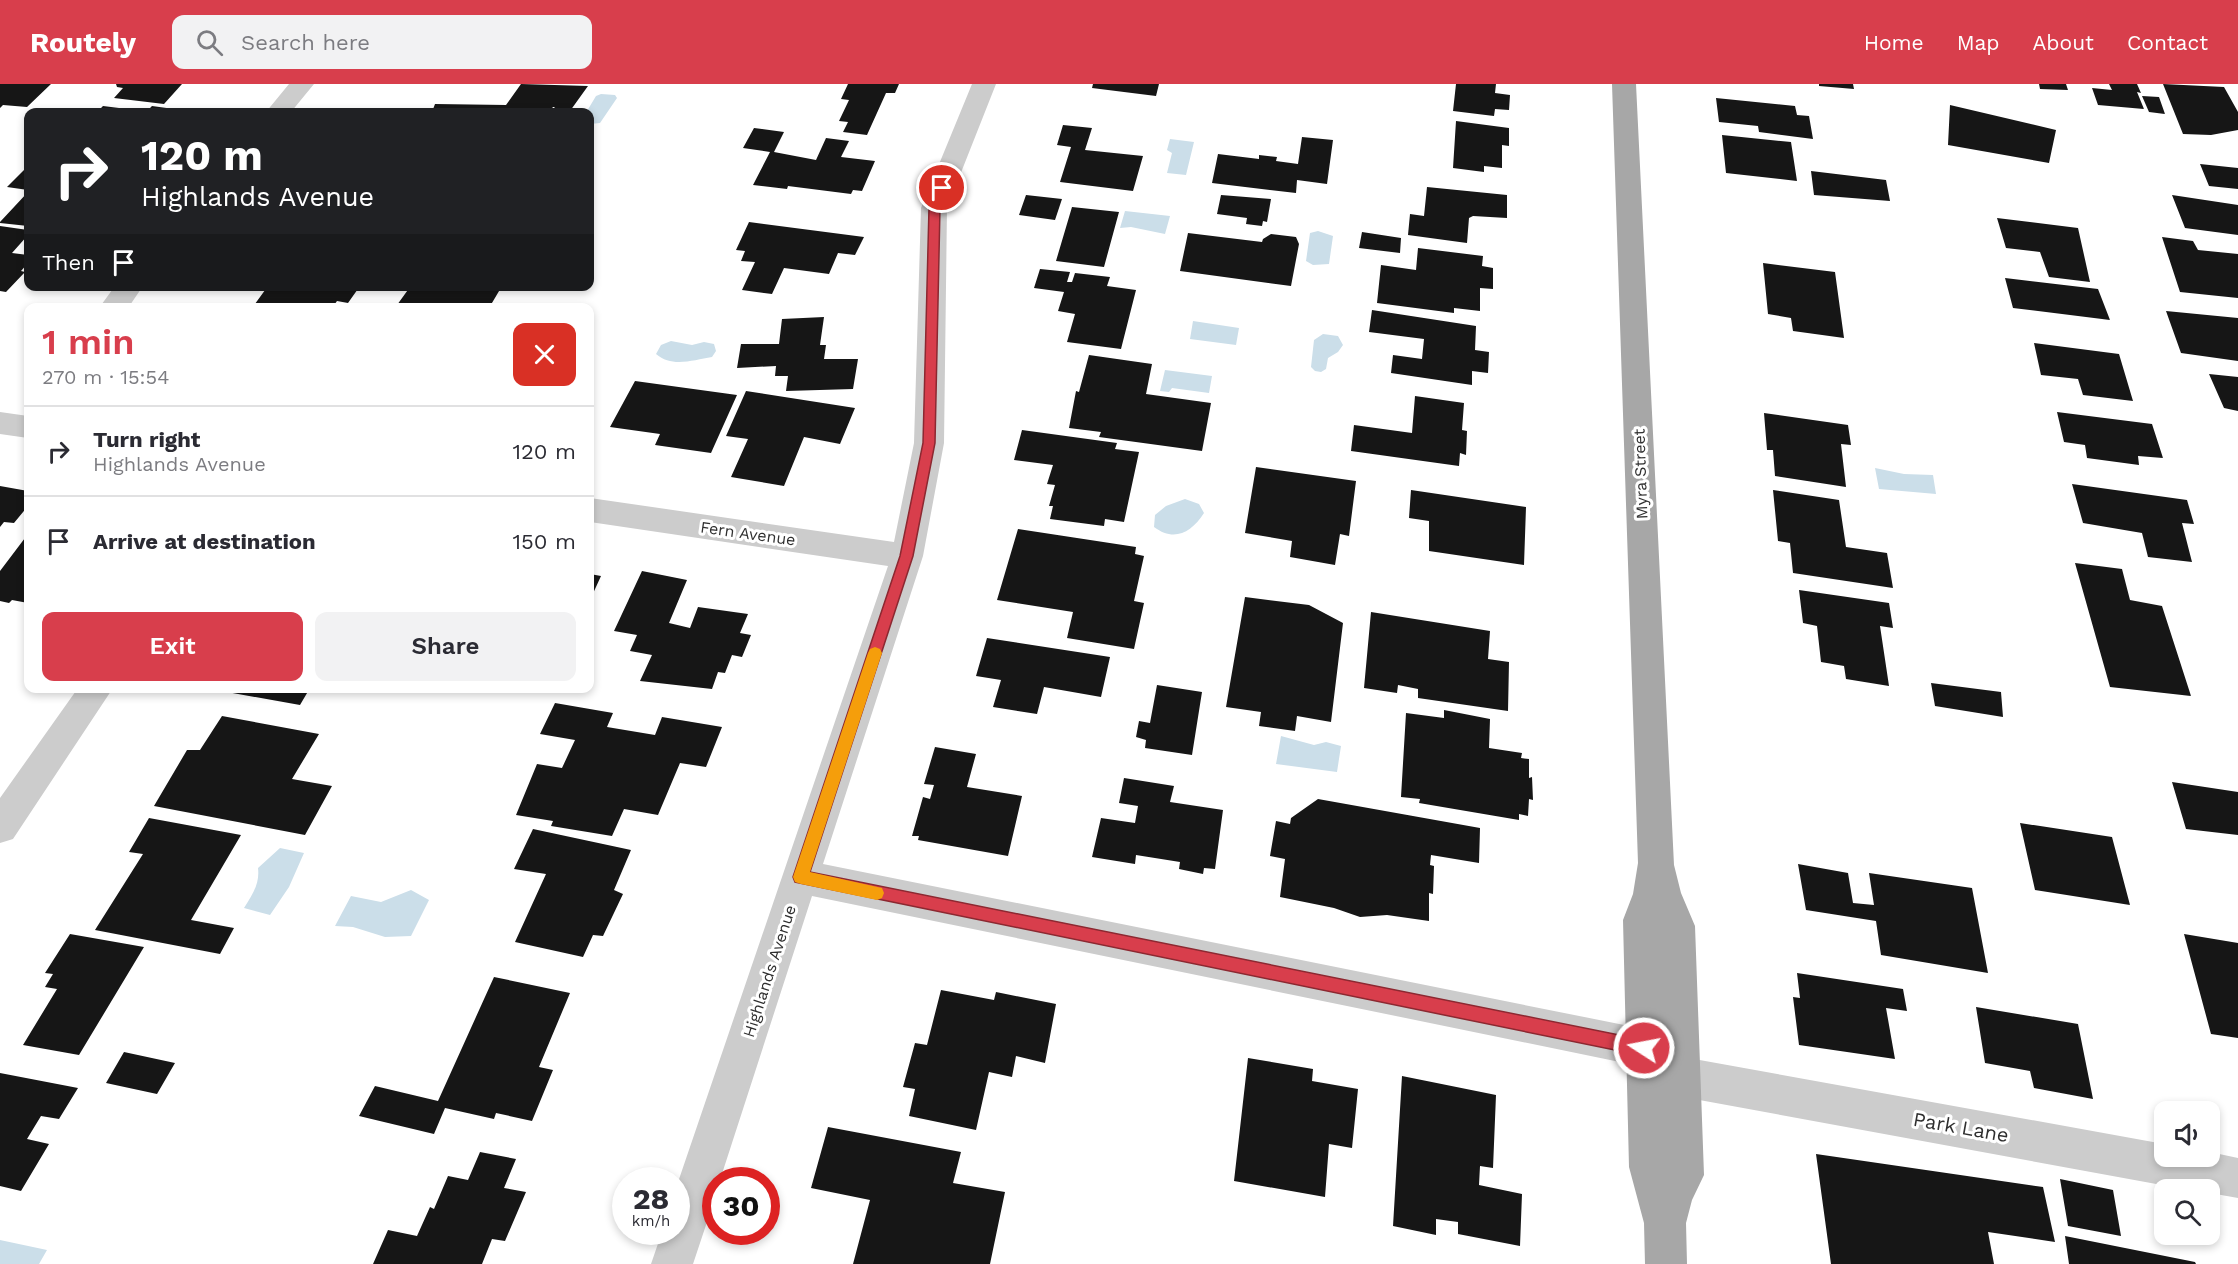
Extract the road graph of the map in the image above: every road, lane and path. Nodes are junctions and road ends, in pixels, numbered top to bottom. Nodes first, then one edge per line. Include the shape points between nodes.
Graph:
1 (302, 84) edge
2 (984, 84) edge
3 (1624, 84) edge
4 (281, 108) edge
5 (126, 291) edge
6 (116, 303) edge
7 (594, 511) edge
8 (907, 556) junction
9 (94, 693) edge
10 (0, 827) edge
11 (1656, 863) junction
12 (801, 877) junction
13 (1644, 1048) junction
14 (1683, 1077) junction
15 (2238, 1178) edge
16 (1665, 1223) junction
17 (672, 1264) edge
18 (1666, 1264) edge

1 - 4 street
2 - 8 street, Highlands Avenue via 934,208 929,443
3 - 11 main road, Myra Street
5 - 6 street
7 - 8 street, Fern Avenue
8 - 12 street, Highlands Avenue
9 - 10 street
11 - 13 main road, Myra Street via 1651,894 1641,920
11 - 14 main road, Myra Street via 1663,894 1677,926
12 - 13 street
12 - 17 street, Highlands Avenue
13 - 16 main road, Myra Street via 1649,1167
14 - 15 street, Park Lane
14 - 16 main road, Myra Street via 1684,1175 1674,1192
16 - 18 main road, Myra Street

